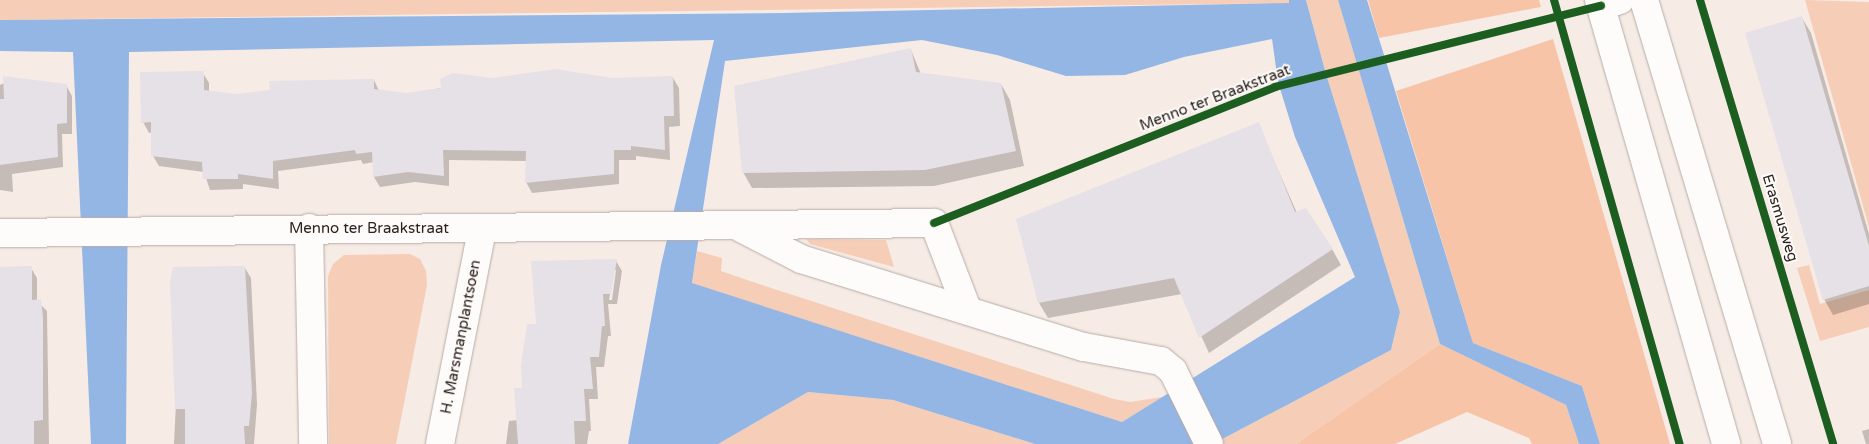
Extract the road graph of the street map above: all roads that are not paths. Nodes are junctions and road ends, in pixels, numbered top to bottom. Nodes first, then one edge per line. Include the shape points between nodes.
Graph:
1 (1644, 0) edge
2 (1607, 2) edge
3 (730, 226) junction
4 (309, 228) junction
5 (482, 230) junction
6 (0, 233) edge
7 (967, 309) junction
8 (312, 444) edge
9 (440, 444) edge
10 (1209, 444) edge
11 (1726, 444) edge
12 (1777, 444) edge

1 - 12 street
2 - 11 street
3 - 5 street, Menno ter Braakstraat via 658,224
3 - 7 street, Menno ter Braakstraat via 801,259
3 - 7 street, Menno ter Braakstraat via 934,223
4 - 5 street, Menno ter Braakstraat
4 - 6 street, Menno ter Braakstraat
4 - 8 street
5 - 9 street, H. Marsmanplantsoen
7 - 10 street, Menno ter Braakstraat via 1084,347 1161,362 1173,371

